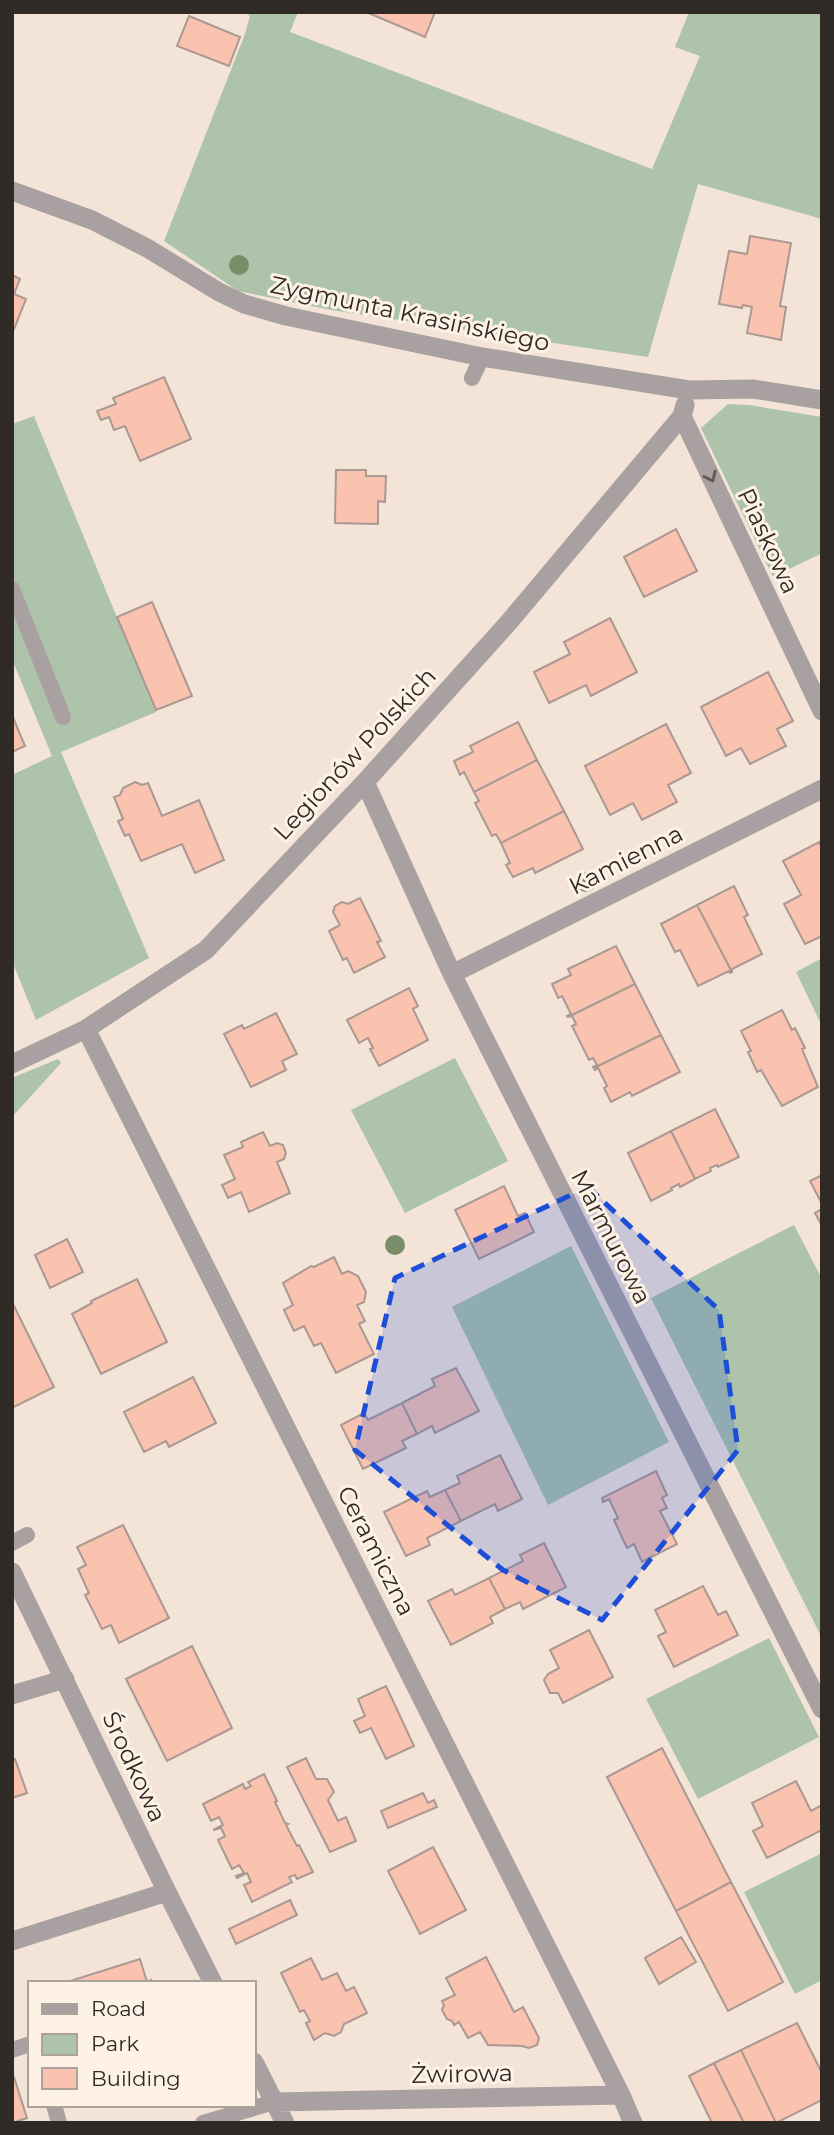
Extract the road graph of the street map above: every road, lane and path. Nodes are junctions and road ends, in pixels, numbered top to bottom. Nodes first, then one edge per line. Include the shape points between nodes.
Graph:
1 (12, 191) edge
2 (482, 357) junction
3 (472, 378) dead end
4 (689, 390) junction
5 (822, 400) edge
6 (682, 416) junction
7 (12, 589) edge
8 (822, 711) edge
9 (63, 717) dead end
10 (365, 782) junction
11 (822, 789) edge
12 (452, 974) junction
13 (86, 1029) junction
14 (12, 1064) edge
15 (12, 1572) edge
16 (65, 1679) junction
17 (12, 1695) edge
18 (822, 1709) edge
19 (167, 1892) junction
20 (12, 1941) edge
21 (212, 1981) edge
22 (256, 2066) edge
23 (621, 2095) junction
24 (274, 2102) junction
25 (203, 2123) edge
26 (285, 2123) edge
27 (633, 2123) edge

1 - 2 street, Zygmunta Krasińskiego via 92,220 244,304
2 - 3 lane
2 - 4 street, Zygmunta Krasińskiego
4 - 5 street, Zygmunta Krasińskiego via 752,389
4 - 6 street
6 -> 8 street, Piaskowa
6 - 10 street, Legionów Polskich via 509,622
7 - 9 lane
10 - 12 street, Marmurowa
10 - 13 street, Legionów Polskich via 206,950
11 - 12 street, Kamienna
12 - 18 street, Marmurowa
13 - 14 street, Legionów Polskich
13 - 23 street, Ceramiczna
15 - 16 street, Środkowa
16 - 17 street
16 - 19 street, Środkowa
19 - 20 street
19 - 21 street, Środkowa
22 - 24 street
23 - 24 street, Żwirowa
23 - 27 street
24 - 25 lane
24 - 26 street

